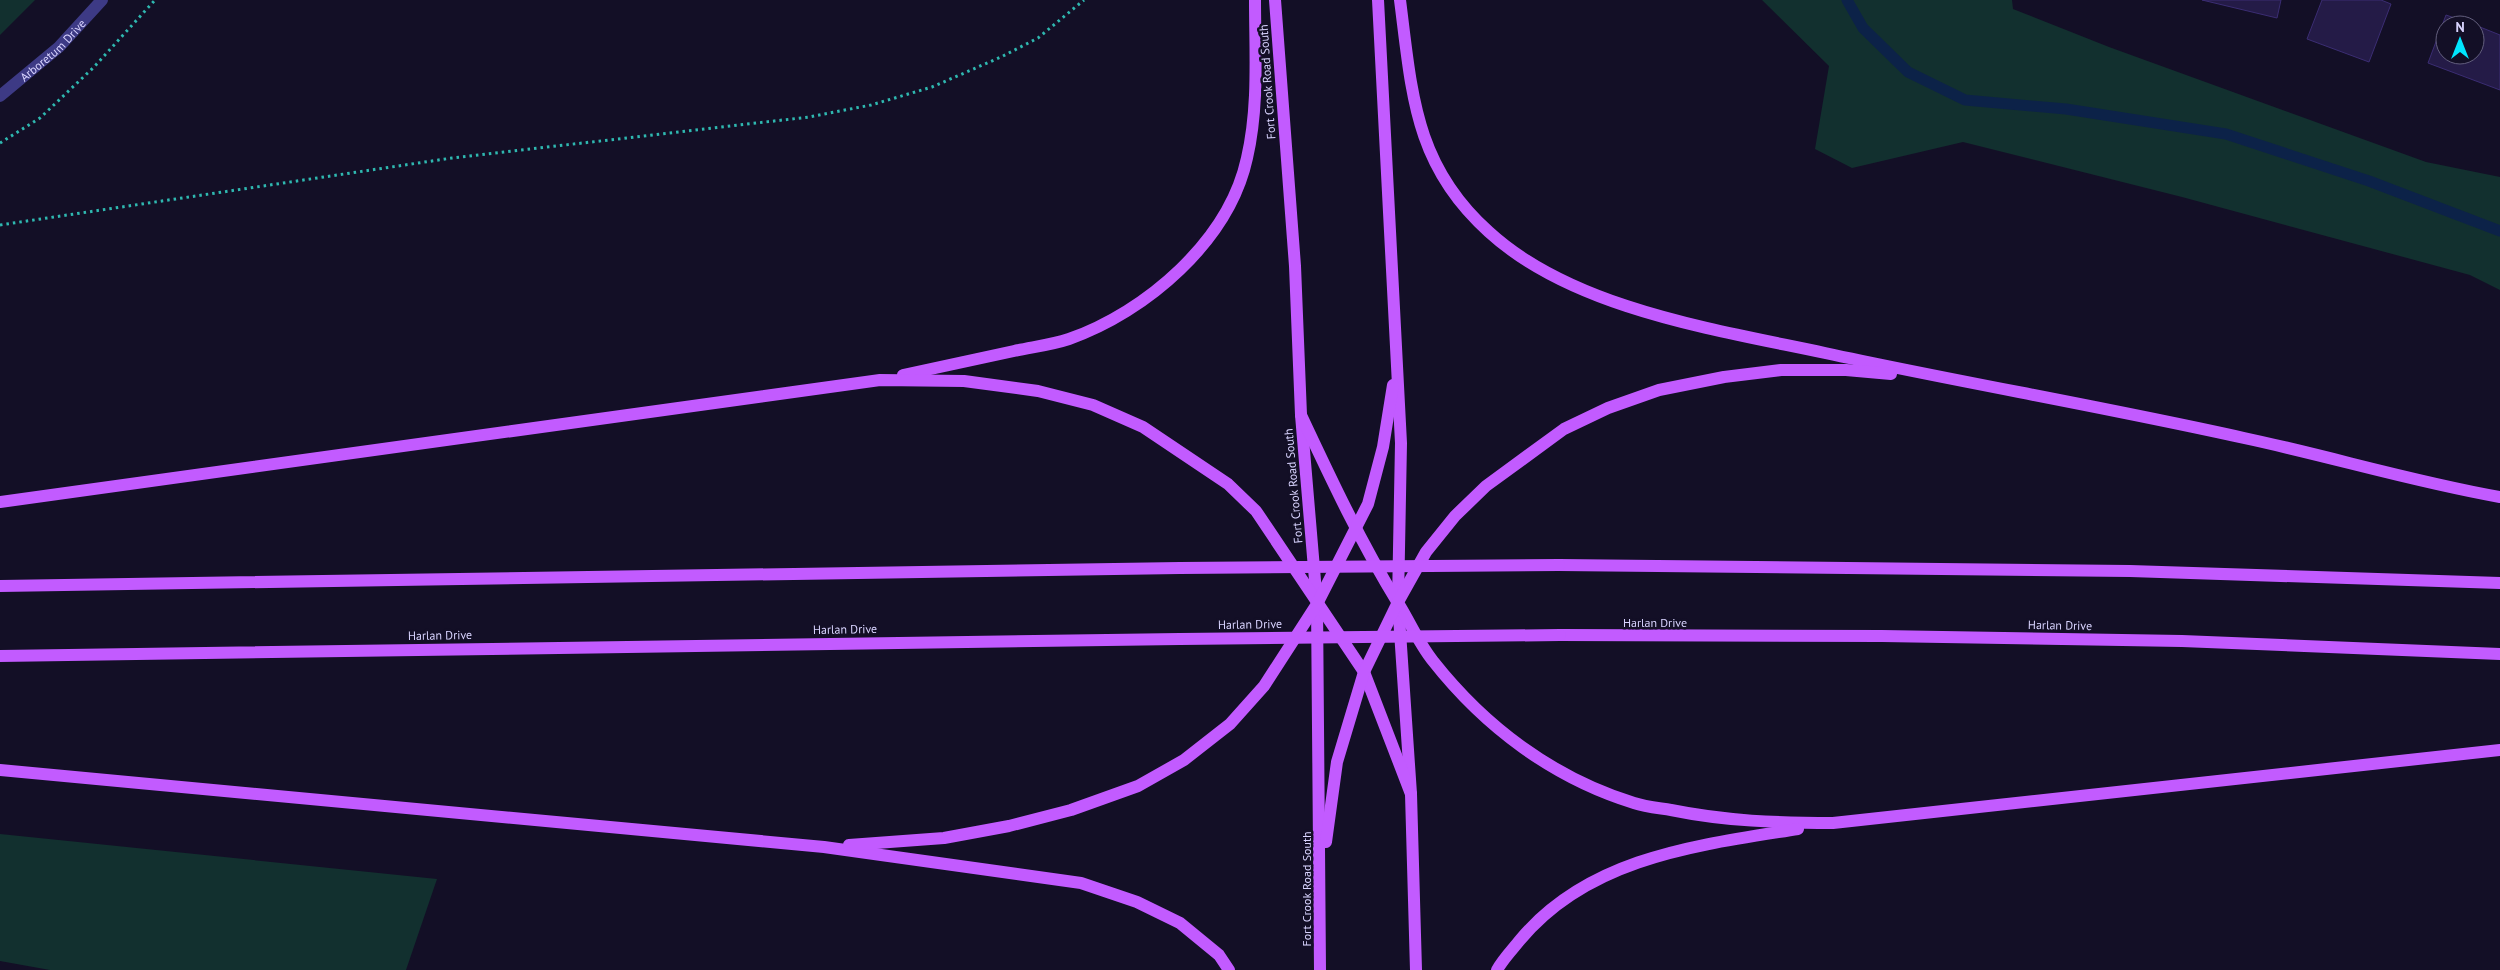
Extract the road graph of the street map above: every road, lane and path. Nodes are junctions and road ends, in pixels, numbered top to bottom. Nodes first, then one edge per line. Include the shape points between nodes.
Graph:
1 (102, 0) edge
2 (155, 0) edge
3 (1084, 0) edge
4 (1255, 0) edge
5 (1275, 0) edge
6 (1378, 0) edge
7 (1400, 0) edge
8 (0, 96) edge
9 (0, 143) edge
10 (0, 225) edge
11 (1397, 362) junction
12 (1946, 379) junction
13 (880, 380) junction
14 (1301, 414) junction
15 (2500, 496) edge
16 (0, 502) edge
17 (1355, 529) junction
18 (2500, 583) edge
19 (0, 586) edge
20 (1398, 602) junction
21 (1317, 604) junction
22 (2500, 654) edge
23 (0, 656) edge
24 (1364, 672) junction
25 (2500, 750) edge
26 (0, 770) edge
27 (1411, 794) junction
28 (1833, 823) junction
29 (824, 847) junction
30 (1320, 884) junction
31 (1229, 970) edge
32 (1320, 970) edge
33 (1416, 970) edge
34 (1497, 970) edge

1 - 8 street, Arboretum Drive via 59,47
2 - 9 path via 94,68 40,118
3 - 10 path via 1038,38 1001,57 932,87 871,105 810,117 452,158
4 - 13 main road via 1255,109 1247,159 1229,204 1200,249 1156,292 1118,317 1068,339
5 - 14 main road, Fort Crook Road South via 1295,266
6 - 11 main road
7 - 12 main road via 1417,119 1424,140 1444,180 1469,213 1522,258 1601,297 1648,312
11 - 17 main road via 1383,447 1368,504
11 - 20 main road via 1401,443
12 - 15 main road via 2244,438
12 - 20 main road via 1846,370 1781,370 1659,390 1608,408 1564,429 1486,486 1455,516 1426,552
13 - 16 main road
13 - 21 main road via 964,381 1038,391 1093,405 1143,427 1228,484 1256,510
14 - 17 main road
14 - 21 main road, Fort Crook Road South
17 - 20 main road
17 - 21 main road
18 - 19 main road, bridge via 2130,571 1559,565
20 - 24 main road
20 - 27 main road
20 - 28 main road via 1432,660 1468,701 1506,736 1549,767 1635,804 1755,822
21 - 24 main road
21 - 29 main road via 1264,686 1230,724 1184,760 1138,786 1071,810 1009,826 944,838
21 - 30 main road, Fort Crook Road South
22 - 23 main road, Harlan Drive, bridge via 2182,641 1560,635
24 - 27 main road
24 - 30 main road via 1337,762
25 - 28 main road
26 - 29 main road
27 - 33 main road
28 - 34 main road via 1691,847 1610,873 1577,890 1534,924
29 - 31 main road via 1081,882 1137,902 1180,923 1219,955
30 - 32 main road, Fort Crook Road South

